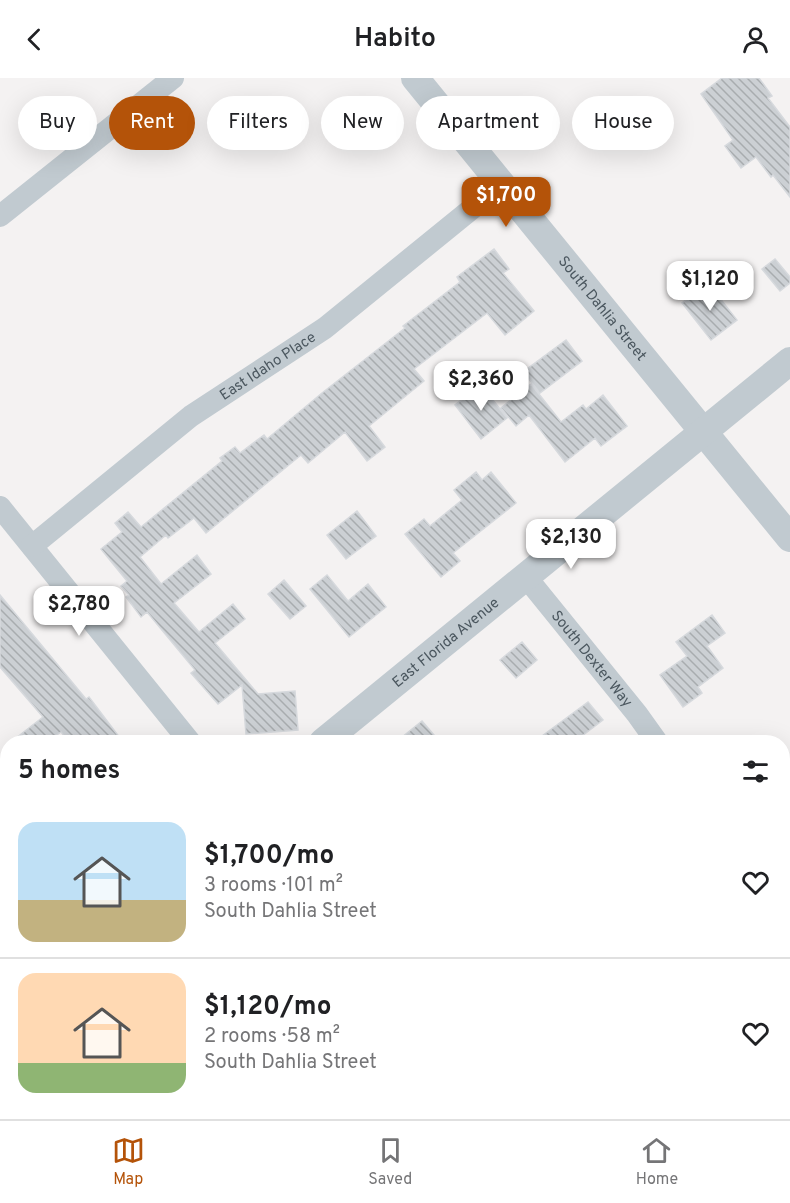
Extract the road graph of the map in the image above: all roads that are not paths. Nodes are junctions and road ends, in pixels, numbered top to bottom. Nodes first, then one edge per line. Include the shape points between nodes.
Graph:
1 (173, 78) edge
2 (415, 78) edge
3 (501, 184) junction
4 (0, 216) edge
5 (790, 362) edge
6 (703, 432) junction
7 (0, 507) edge
8 (790, 538) edge
9 (32, 546) junction
10 (526, 577) junction
11 (184, 735) edge
12 (332, 735) edge
13 (652, 735) edge

1 - 4 street
2 - 3 street, South Dahlia Street
3 - 6 street, South Dahlia Street
3 - 9 street, East Idaho Place via 325,328 190,416
5 - 6 street, East Florida Avenue
6 - 8 street, South Dahlia Street
6 - 10 street, East Florida Avenue
7 - 9 street
9 - 11 street
10 - 12 street, East Florida Avenue
10 - 13 street, South Dexter Way

